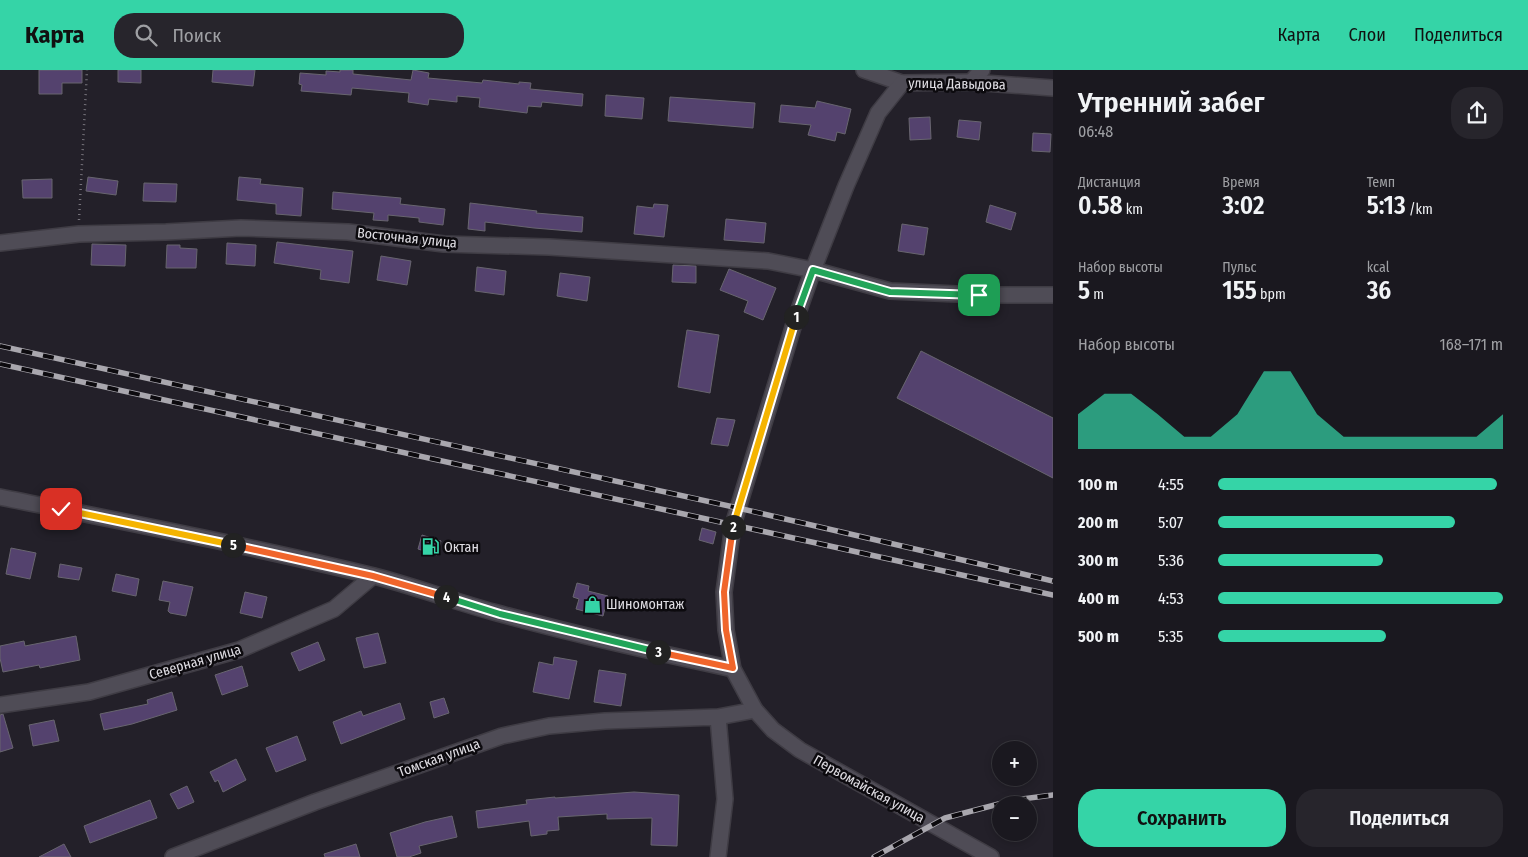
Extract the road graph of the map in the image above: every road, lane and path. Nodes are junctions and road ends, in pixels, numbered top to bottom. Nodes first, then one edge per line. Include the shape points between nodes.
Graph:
1 (87, 70) edge
2 (864, 70) edge
3 (982, 70) edge
4 (902, 82) junction
5 (971, 82) junction
6 (1053, 88) edge
7 (79, 234) junction
8 (0, 243) edge
9 (813, 270) junction
10 (1053, 295) edge
11 (0, 497) edge
12 (373, 576) junction
13 (733, 668) junction
14 (0, 705) edge
15 (755, 710) junction
16 (718, 717) junction
17 (173, 857) edge
18 (718, 857) edge
19 (991, 857) edge

1 - 7 path
2 - 4 street, улица Давыдова
3 - 5 street
4 - 5 street, улица Давыдова
4 - 9 street, Первомайская улица via 878,113
5 - 6 street, улица Давыдова
7 - 8 street, Восточная улица
7 - 9 street, Восточная улица via 241,228 348,232 444,244 549,247 768,261
9 - 10 street, Восточная улица via 890,292
9 - 13 street, Первомайская улица via 733,524 724,592
11 - 12 street
12 - 13 street via 500,614
12 - 14 street, Северная улица via 334,609 239,650 89,692
13 - 15 street, Первомайская улица
15 - 16 street
15 - 19 street, Первомайская улица via 773,730 800,750
16 - 17 street, Томская улица via 605,721 549,726 502,736 315,802
16 - 18 street via 725,799

